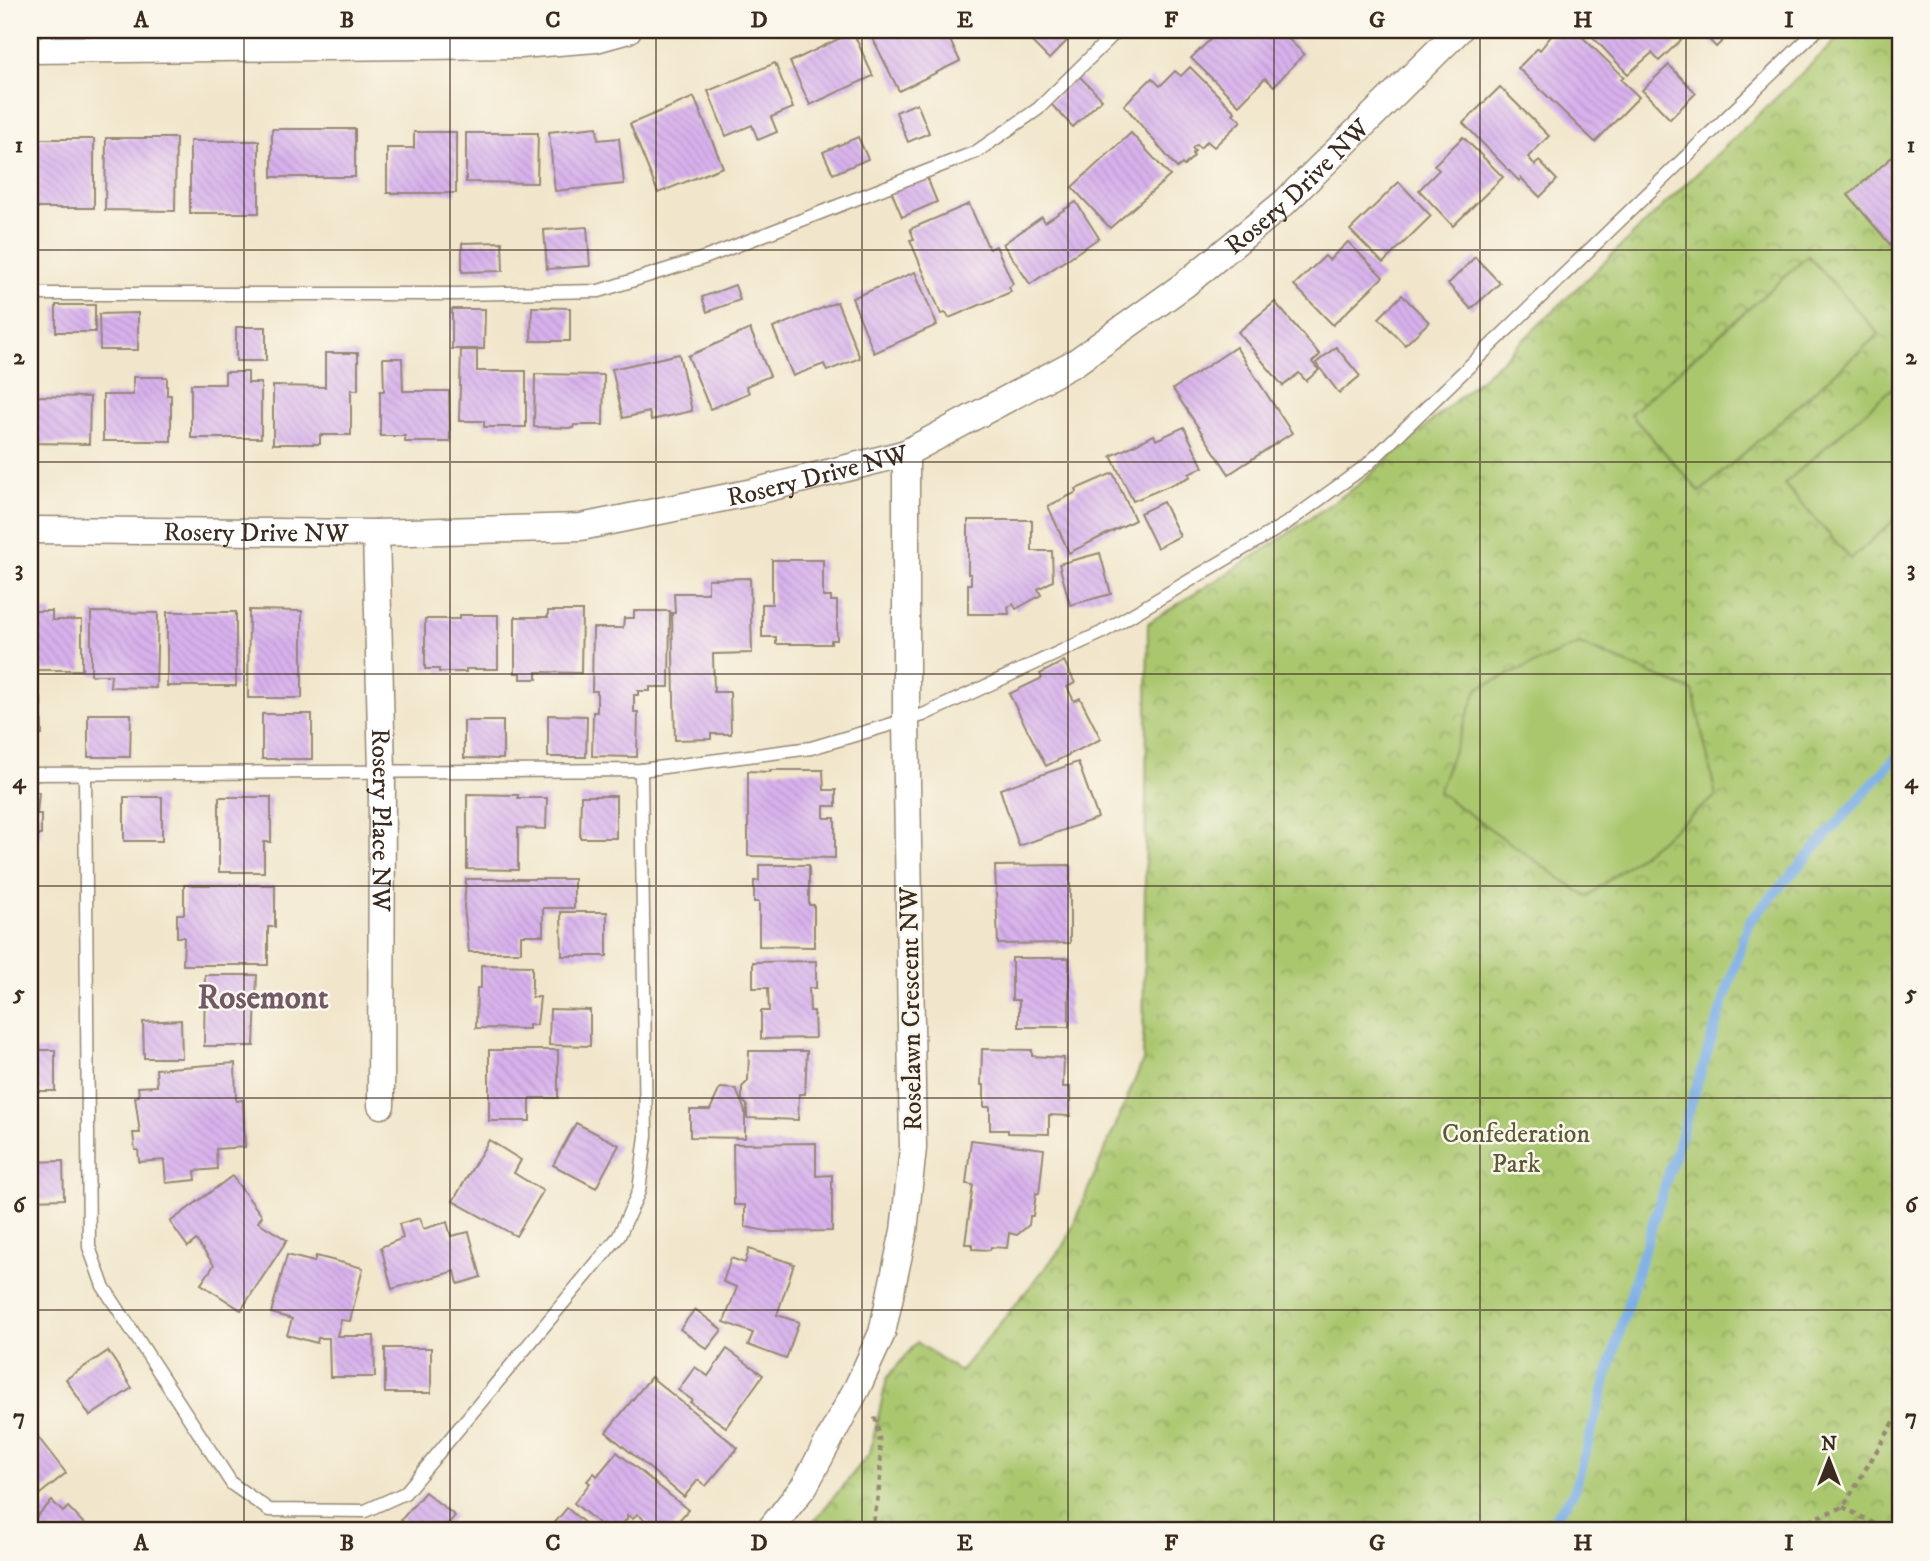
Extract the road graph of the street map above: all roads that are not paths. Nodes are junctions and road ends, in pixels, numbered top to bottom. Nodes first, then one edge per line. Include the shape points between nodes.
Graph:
1 (628, 30) edge
2 (1118, 30) edge
3 (1459, 30) edge
4 (1817, 30) edge
5 (30, 50) edge
6 (30, 293) edge
7 (906, 453) junction
8 (30, 530) edge
9 (376, 533) junction
10 (906, 720) junction
11 (641, 770) junction
12 (382, 772) junction
13 (30, 774) edge
14 (85, 775) junction
15 (381, 1105) dead end
16 (769, 1531) edge

1 - 5 street via 596,39 520,45
2 - 6 lane via 1038,109 975,152 707,257 599,291
3 - 7 street, Rosery Drive NW via 1285,201 1184,285 1076,362
4 - 10 lane via 1367,465 1287,523 1101,633
7 - 9 street, Rosery Drive NW via 752,492 581,527
7 - 10 street, Roselawn Crescent NW
8 - 9 street, Rosery Drive NW
9 - 12 street, Rosery Place NW
10 - 11 lane via 811,748
10 - 16 street, Roselawn Crescent NW via 913,1148 905,1231 882,1333 858,1386 805,1485
11 - 12 lane
11 - 14 lane via 646,1136 639,1191 619,1236 405,1493 365,1511 269,1510 232,1484 103,1286 89,1248
12 - 14 lane
12 - 15 street, Rosery Place NW
13 - 14 lane

